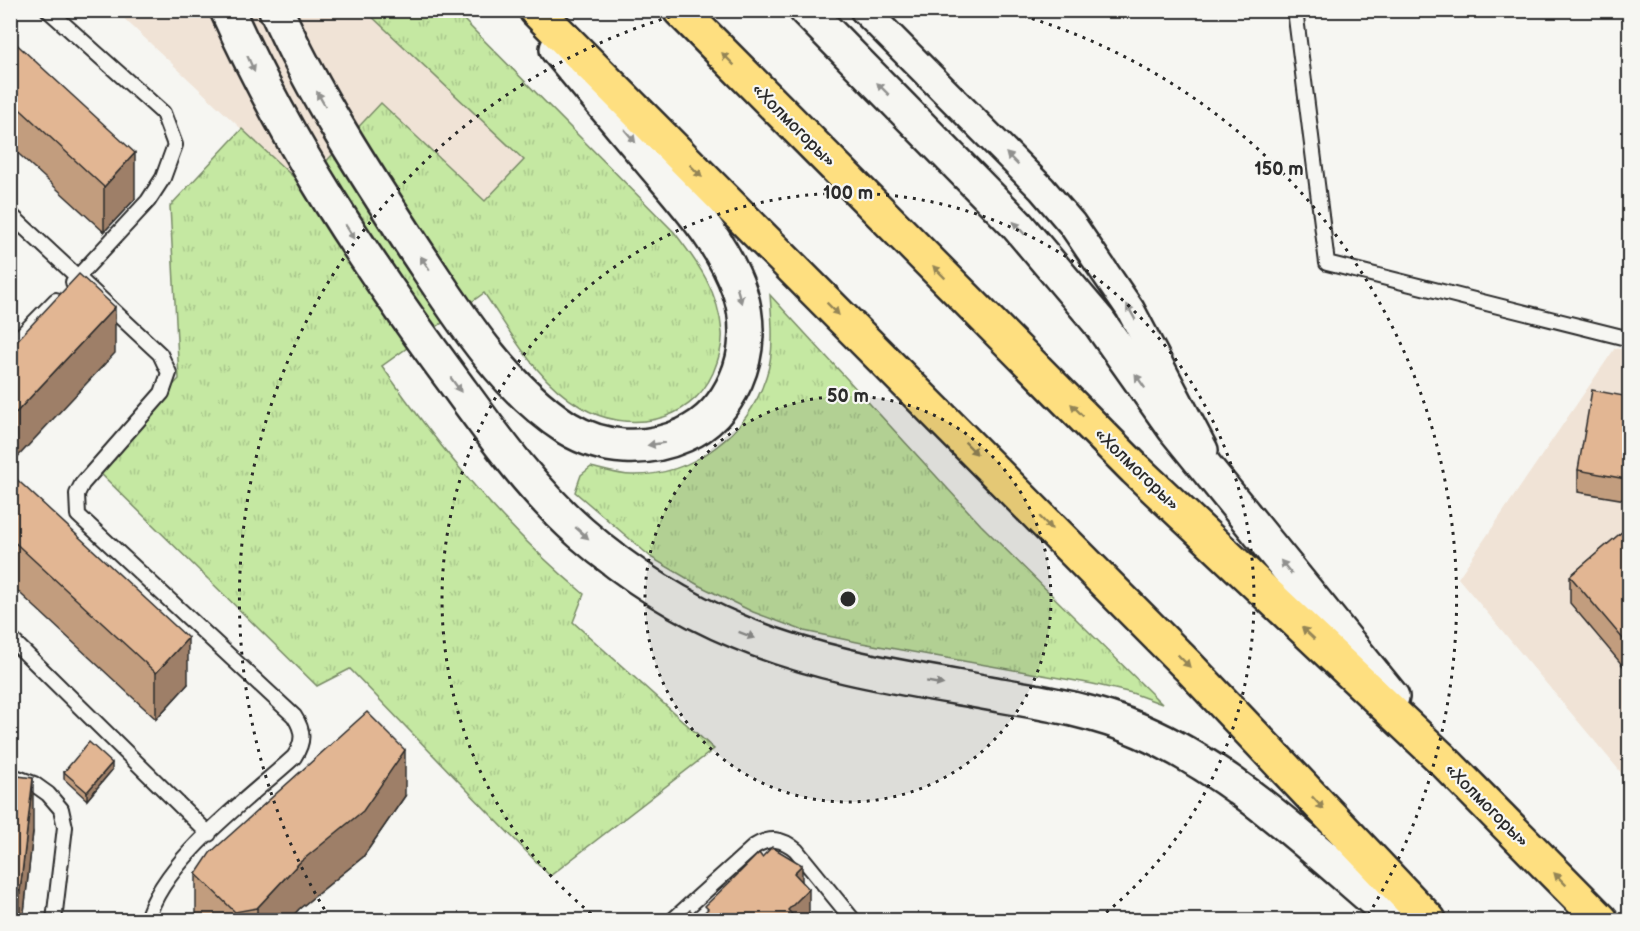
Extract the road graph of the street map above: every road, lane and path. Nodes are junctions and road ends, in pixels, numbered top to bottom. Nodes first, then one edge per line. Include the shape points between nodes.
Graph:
1 (48, 10) edge
2 (227, 10) edge
3 (276, 10) edge
4 (525, 10) edge
5 (536, 10) edge
6 (680, 10) edge
7 (806, 10) edge
8 (864, 10) edge
9 (1295, 10) edge
10 (10, 214) edge
11 (78, 277) junction
12 (1629, 339) edge
13 (10, 347) edge
14 (1227, 494) junction
15 (10, 638) edge
16 (1442, 759) junction
17 (10, 775) edge
18 (209, 834) junction
19 (54, 921) edge
20 (147, 921) edge
21 (672, 921) edge
22 (854, 921) edge
23 (1397, 921) edge
24 (1429, 921) edge
25 (1601, 921) edge

1 - 11 lane via 163,113 174,145 163,178 148,201
2 -> 23 main road via 257,78 313,175 421,338 530,481 580,532 636,576 685,607 789,651 861,670 1051,704 1139,730 1215,771
4 -> 3 main road via 696,215 724,257 740,294 747,335 741,369 727,401 701,427 668,442 632,448 610,444 569,429 530,399 458,312 351,151 297,57
5 -> 24 highway via 1188,666
16 -> 6 highway, «Холмогоры» via 1135,469
14 -> 7 main road via 1174,428 1099,322 1017,225
14 -> 8 street via 1130,309 1072,224
9 - 12 lane via 1327,263
10 - 11 lane
11 - 13 lane
11 - 18 lane via 160,354 169,373 162,393 82,484 77,494 78,515 294,716 303,736 294,757
16 -> 14 main road
15 - 18 lane
25 -> 16 highway, «Холмогоры»
17 - 19 lane via 34,784 60,809 65,827
18 - 20 lane via 175,867
21 - 22 lane via 755,846 776,839 796,850

